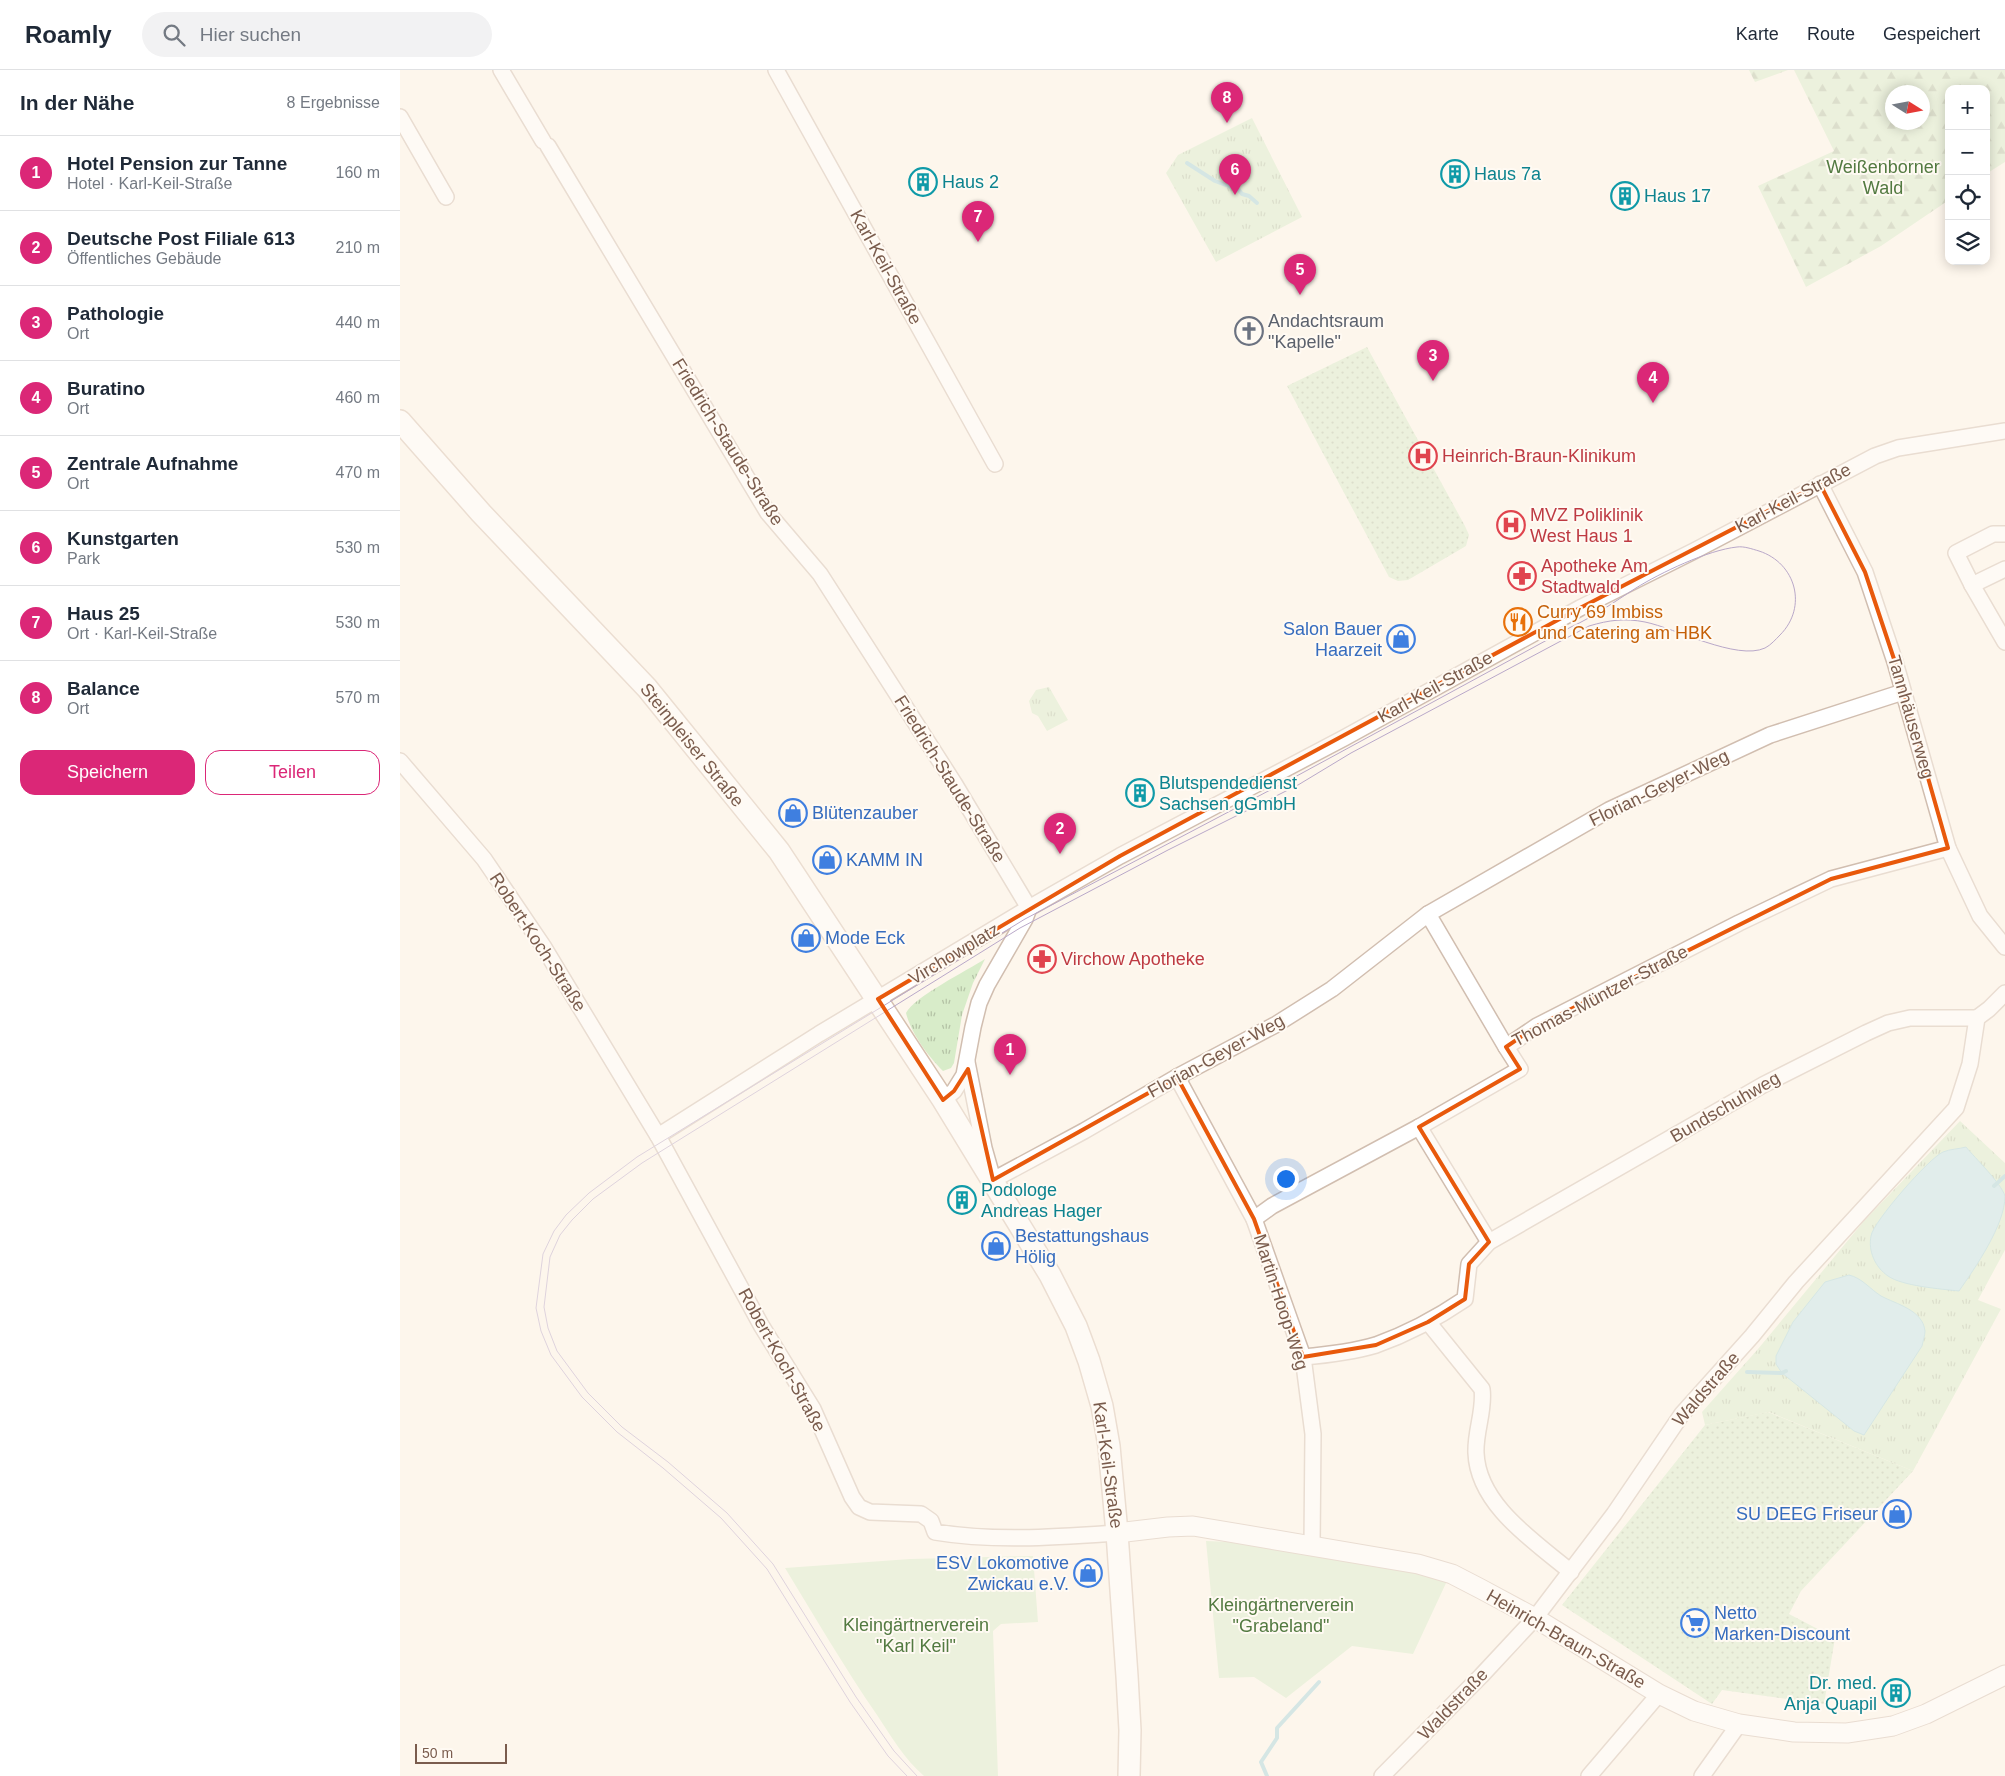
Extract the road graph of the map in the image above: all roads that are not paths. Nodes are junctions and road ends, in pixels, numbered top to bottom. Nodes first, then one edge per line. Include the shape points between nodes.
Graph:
1 (501, 70) edge
2 (776, 70) edge
3 (400, 117) edge
4 (446, 197) dead end
5 (400, 421) edge
6 (2005, 431) edge
7 (995, 464) dead end
8 (1820, 484) junction
9 (2005, 534) edge
10 (2005, 569) edge
11 (1972, 585) junction
12 (2005, 642) edge
13 (1904, 692) junction
14 (400, 761) edge
15 (1948, 848) junction
16 (1029, 908) junction
17 (1428, 914) junction
18 (2005, 947) edge
19 (2005, 993) edge
20 (878, 999) junction
21 (1977, 1018) junction
22 (1506, 1047) junction
23 (967, 1062) junction
24 (1177, 1077) junction
25 (943, 1100) junction
26 (1419, 1127) junction
27 (658, 1136) junction
28 (993, 1180) junction
29 (1254, 1219) junction
30 (1489, 1242) junction
31 (1428, 1322) junction
32 (1303, 1357) junction
33 (1117, 1533) junction
34 (1312, 1545) junction
35 (1571, 1572) junction
36 (1534, 1618) junction
37 (2005, 1675) edge
38 (1658, 1694) junction
39 (1739, 1724) junction
40 (1129, 1776) edge
41 (1382, 1776) edge
42 (1589, 1776) edge
43 (1702, 1776) edge

1 - 16 street, Friedrich-Staude-Straße via 768,513 820,574 954,783
2 - 7 street, Karl-Keil-Straße
3 - 4 street
5 - 20 main road, Steinpleiser Straße via 481,513 647,688 790,865
6 - 8 street, Karl-Keil-Straße via 1898,448
8 - 13 street, Tannhäuserweg via 1866,572
8 - 16 street, Karl-Keil-Straße via 1580,608
9 - 11 street via 1993,534 1956,553
10 - 11 street
11 - 12 street
13 - 15 street, Tannhäuserweg
13 - 17 street, Florian-Geyer-Weg via 1770,735 1618,806
14 - 27 street, Robert-Koch-Straße via 484,859 532,930
15 - 18 street, Tannhäuserweg via 1980,916
15 - 22 street, Thomas-Müntzer-Straße via 1831,879 1537,1026
16 - 20 street, Virchowplatz
16 - 23 street, Karl-Keil-Straße via 980,1003
17 - 22 street
17 - 24 street, Florian-Geyer-Weg via 1332,989 1275,1025
19 - 21 street
20 - 25 main road, Steinpleiser Straße
20 - 27 street
21 - 30 street, Bundschuhweg via 1910,1018 1866,1033 1762,1085
21 - 35 street, Waldstraße via 1970,1064 1956,1108 1796,1282 1682,1414
22 - 26 street, Thomas-Müntzer-Straße via 1520,1069
23 - 25 street, Karl-Keil-Straße via 964,1075 954,1091
23 - 28 street, Karl-Keil-Straße
24 - 28 street, Florian-Geyer-Weg
24 - 29 street, Martin-Hoop-Weg
25 - 28 main road, Karl-Keil-Straße
26 - 29 street, Thomas-Müntzer-Straße via 1272,1206
26 - 30 street
27 - 33 street, Robert-Koch-Straße via 762,1325 814,1409 859,1507 870,1512 921,1514 931,1521 935,1532 959,1536
28 - 33 main road, Karl-Keil-Straße via 1050,1275 1076,1326 1089,1361 1107,1436
29 - 32 street, Martin-Hoop-Weg
30 - 31 street, Bundschuhweg via 1469,1264 1465,1299
31 - 32 street, Bundschuhweg via 1376,1344
31 - 35 street via 1482,1389 1476,1455 1482,1479 1493,1502
32 - 34 street, Martin-Hoop-Weg via 1313,1434
33 - 34 street, Heinrich-Braun-Straße via 1193,1526
33 - 40 main road, Karl-Keil-Straße via 1130,1730
34 - 36 street, Heinrich-Braun-Straße via 1418,1564 1452,1574
35 - 36 street, Waldstraße
36 - 38 street, Heinrich-Braun-Straße
36 - 41 street, Waldstraße
37 - 39 street, Heinrich-Braun-Straße via 1926,1714 1893,1726 1847,1733 1794,1732
38 - 39 street, Heinrich-Braun-Straße via 1694,1711
38 - 42 street
39 - 43 street

